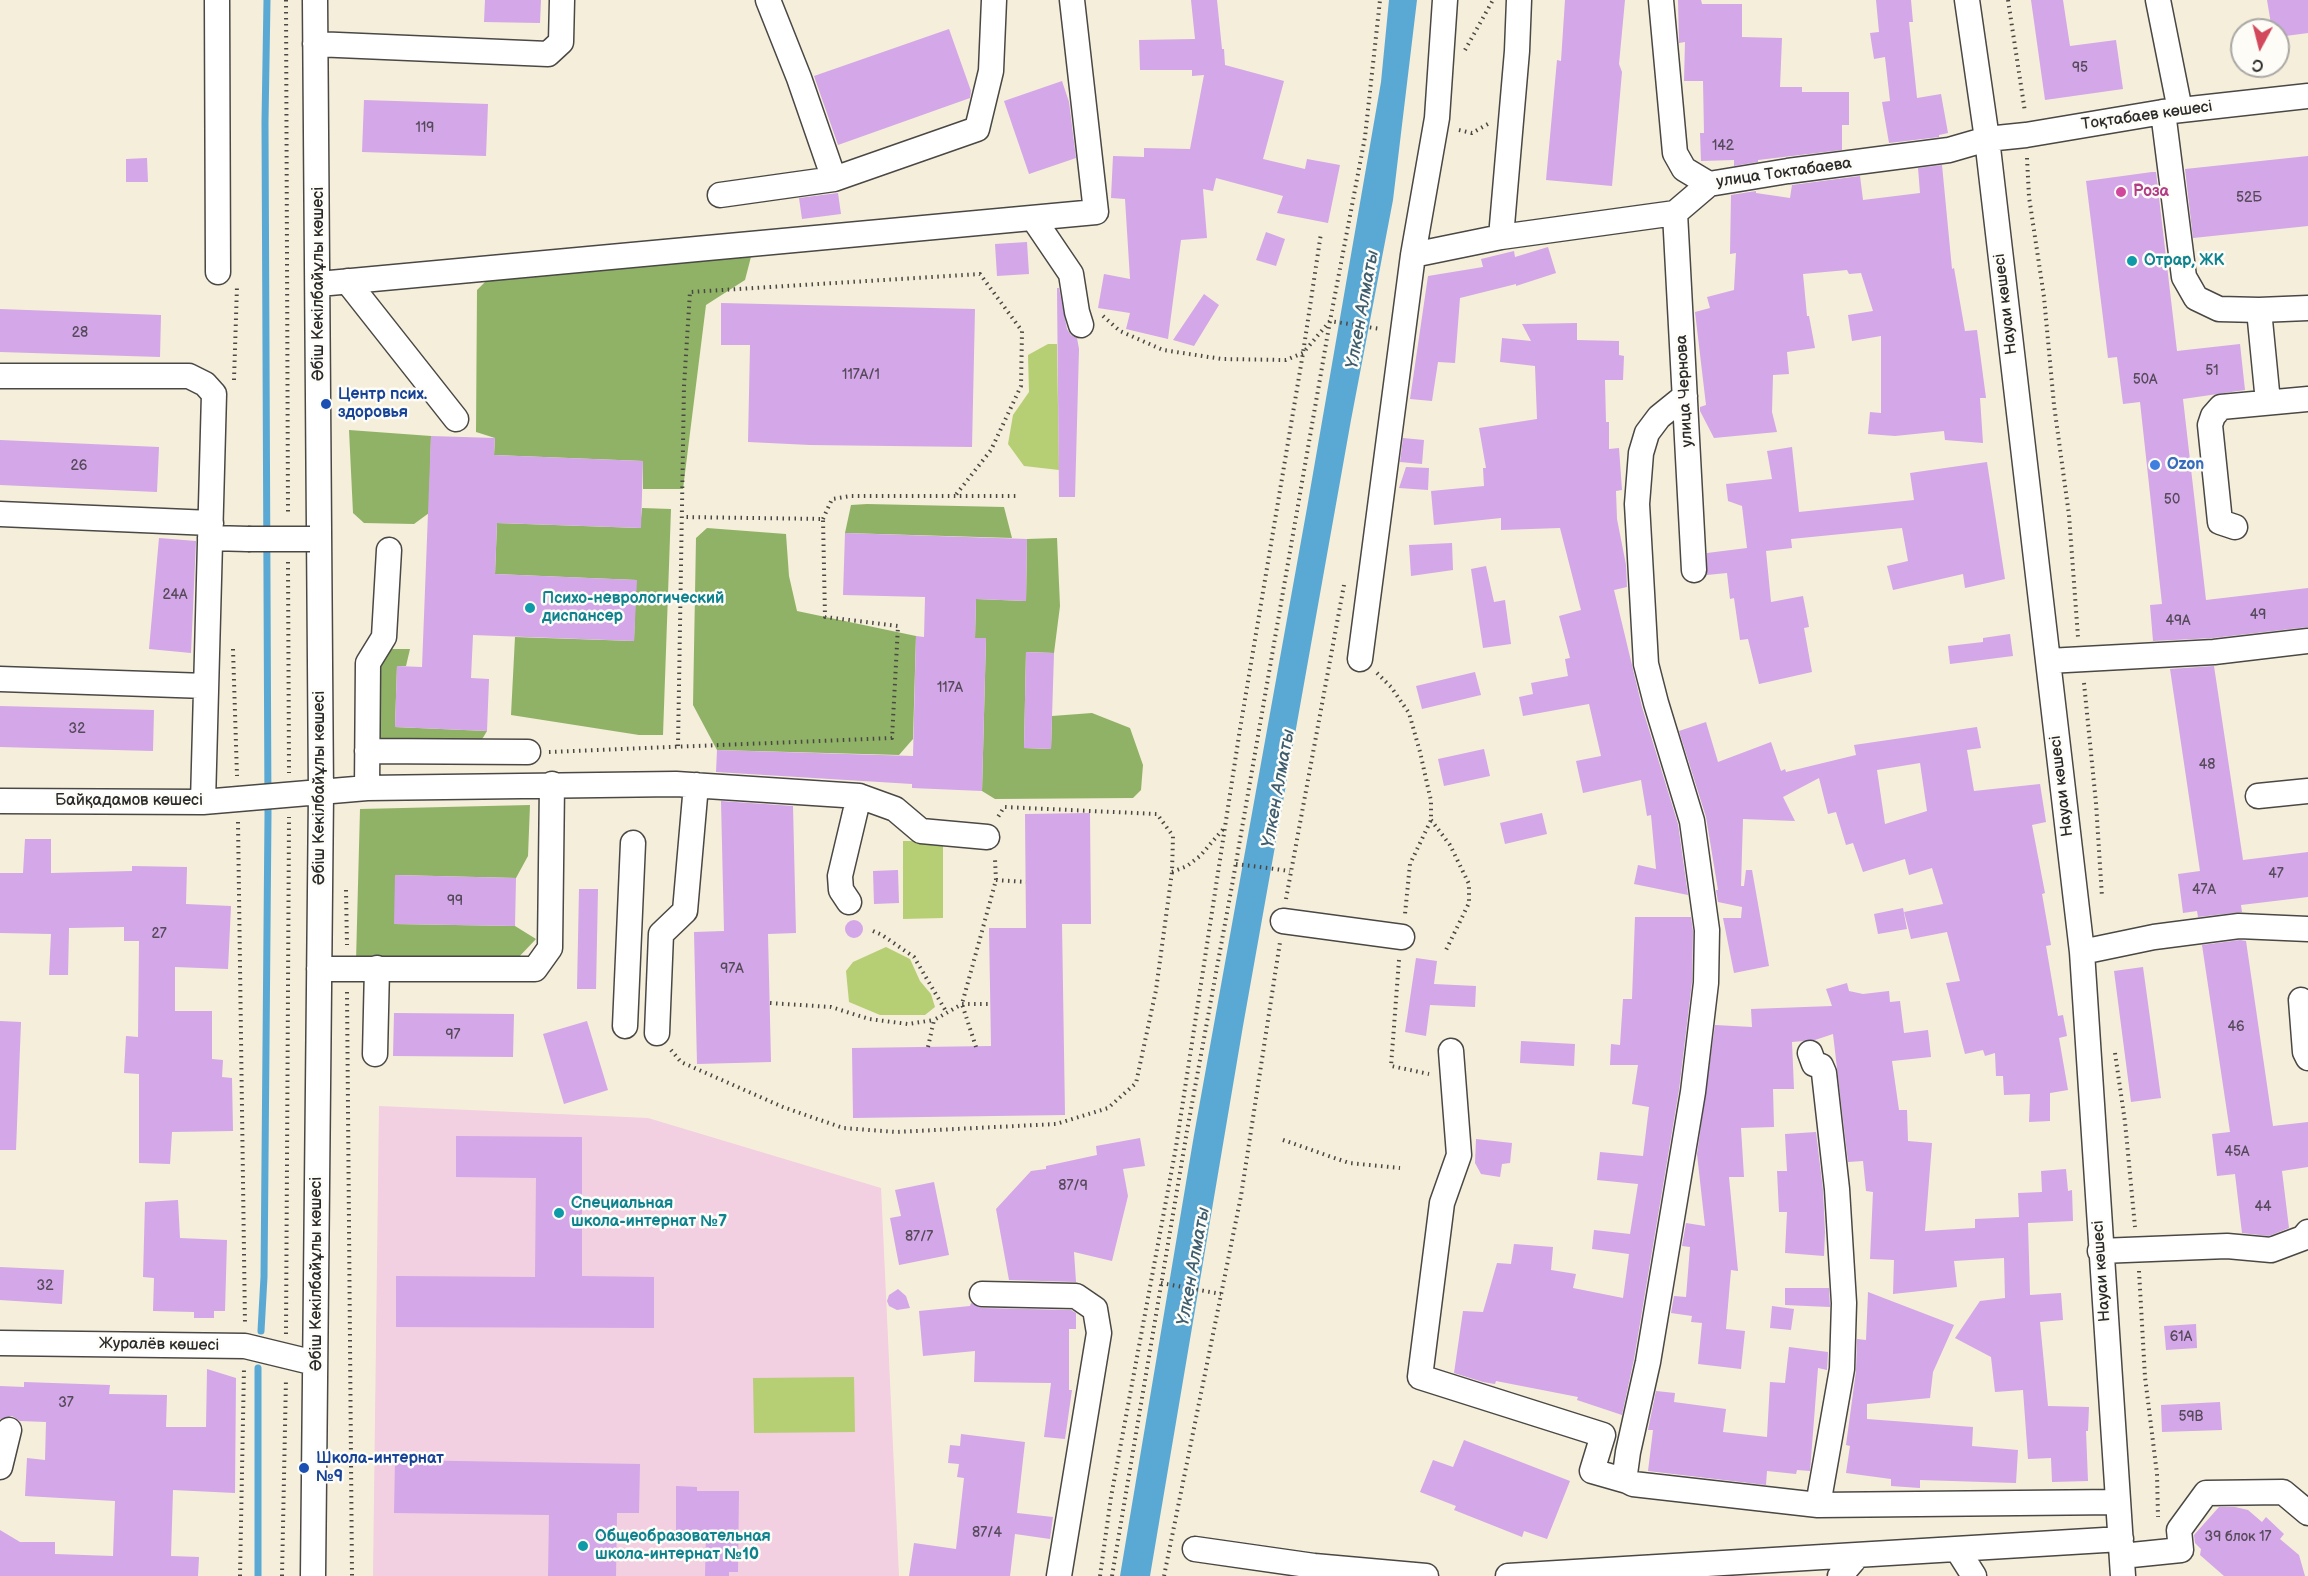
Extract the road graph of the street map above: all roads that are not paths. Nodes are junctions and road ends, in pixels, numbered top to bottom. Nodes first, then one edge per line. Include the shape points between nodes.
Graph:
1 (217, 0) edge
2 (315, 0) edge
3 (562, 0) edge
4 (768, 0) edge
5 (994, 0) edge
6 (1072, 0) edge
7 (1445, 0) edge
8 (1519, 0) edge
9 (1660, 0) edge
10 (1967, 0) edge
11 (2158, 0) edge
12 (315, 44) junction
13 (2308, 96) edge
14 (2172, 111) junction
15 (1987, 140) junction
16 (834, 179) junction
17 (1709, 184) junction
18 (720, 195) dead end
19 (1675, 213) junction
20 (1033, 218) junction
21 (1501, 237) junction
22 (1413, 255) junction
23 (218, 272) dead end
24 (347, 281) junction
25 (319, 284) junction
26 (2308, 308) edge
27 (2259, 310) junction
28 (1081, 325) dead end
29 (0, 376) edge
30 (1685, 396) junction
31 (2308, 399) edge
32 (2268, 402) junction
33 (456, 419) dead end
34 (0, 514) edge
35 (2235, 527) dead end
36 (210, 530) junction
37 (315, 539) junction
38 (389, 550) dead end
39 (1694, 570) dead end
40 (2308, 641) edge
41 (1360, 659) road end
42 (2048, 661) junction
43 (0, 679) edge
44 (206, 686) junction
45 (367, 751) junction
46 (528, 752) road end
47 (552, 784) junction
48 (696, 785) junction
49 (367, 788) junction
50 (2308, 791) edge
51 (321, 793) junction
52 (859, 796) junction
53 (2258, 796) dead end
54 (0, 801) edge
55 (203, 802) junction
56 (987, 837) road end
57 (633, 843) dead end
58 (849, 902) dead end
59 (1283, 921) road end
60 (2308, 929) edge
61 (629, 931) junction
62 (661, 934) junction
63 (1402, 937) road end
64 (2082, 952) junction
65 (377, 968) junction
66 (320, 969) junction
67 (2301, 1000) dead end
68 (625, 1026) dead end
69 (657, 1033) road end
70 (1451, 1051) dead end
71 (1810, 1053) dead end
72 (375, 1054) dead end
73 (2308, 1058) edge
74 (2308, 1232) edge
75 (2100, 1251) junction
76 (982, 1294) dead end
77 (0, 1343) edge
78 (315, 1363) junction
79 (9, 1430) dead end
80 (0, 1467) edge
81 (1626, 1481) junction
82 (2118, 1502) junction
83 (1818, 1505) junction
84 (2308, 1513) edge
85 (1195, 1549) dead end
86 (1957, 1549) junction
87 (1858, 1555) junction
88 (2122, 1557) edge
89 (1311, 1571) edge
90 (313, 1576) edge
91 (1059, 1576) edge
92 (1426, 1576) edge
93 (1508, 1576) edge
94 (1840, 1576) edge
95 (1974, 1576) edge

1 - 23 street
2 - 12 street, Әбіш Кекілбайұлы көшесі
3 - 12 street via 561,42 548,54
4 - 16 street
5 - 16 street via 991,71 977,129
6 - 20 street via 1096,212
7 - 22 street via 1437,118
8 - 21 street
9 - 17 street via 1675,153 1684,169
10 - 15 street, Науаи көшесі
11 - 14 street
12 - 25 street, Әбіш Кекілбайұлы көшесі
13 - 14 street, Тоқтабаев көшесі
14 - 15 street, Тоқтабаев көшесі
14 - 27 street via 2184,277 2196,298 2218,309
15 - 17 street, улица Токтабаева via 1949,150
15 - 42 street, Науаи көшесі
16 - 18 street
17 - 19 street, улица Токтабаева
19 - 21 street
19 - 30 street, улица Чернова
20 - 24 street
20 - 28 street via 1071,274
21 - 22 street
22 - 41 street
24 - 25 street
24 - 33 street
25 - 37 street, Әбіш Кекілбайұлы көшесі
26 - 27 street
27 - 32 street
29 - 36 street via 189,376 205,384 214,394
30 - 39 street, улица Чернова
30 - 81 street via 1659,417 1647,433 1641,453 1637,504 1646,664 1692,821 1707,930 1706,982 1693,1092 1648,1362 1624,1474
31 - 32 street
32 - 35 street via 2221,407 2210,425 2220,522
34 - 36 street
36 - 37 street, bridge via 248,538
36 - 44 street
37 - 51 street, Әбіш Кекілбайұлы көшесі
38 - 45 street via 384,637 368,663
40 - 42 street via 2214,652
42 - 64 street, Науаи көшесі
43 - 44 street
44 - 55 street
45 - 46 street
45 - 49 street
47 - 48 street, Байқадамов көшесі
47 - 49 street, Байқадамов көшесі
47 - 65 street via 550,948 535,969
48 - 52 street, Байқадамов көшесі
48 - 62 street via 685,911
49 - 51 street, Байқадамов көшесі
50 - 53 street
51 - 55 street, Байқадамов көшесі
51 - 66 street, Әбіш Кекілбайұлы көшесі
52 - 56 street, Байқадамов көшесі via 895,809 921,831
52 - 58 street via 840,876 841,890
54 - 55 street, Байқадамов көшесі
57 - 61 street
59 - 63 street
60 - 64 street via 2239,926 2154,937
61 - 62 street
61 - 68 street
62 - 69 street
64 - 75 street, Науаи көшесі
65 - 66 street
65 - 72 street
66 - 78 street, Әбіш Кекілбайұлы көшесі
67 - 73 street via 2304,1052
70 - 81 street via 1458,1155 1442,1203 1420,1377 1603,1436 1592,1472
71 - 83 street via 1814,1064 1821,1066 1824,1073 1844,1303 1842,1369
74 - 75 street via 2303,1238 2271,1250 2227,1246
75 - 82 street, Науаи көшесі
76 - 91 street via 1076,1296 1095,1309 1099,1333
77 - 78 street, Журалёв көшесі via 245,1346
78 - 90 street, Әбіш Кекілбайұлы көшесі
79 - 80 street
81 - 83 street
82 - 83 street
82 - 88 street, Науаи көшесі
84 - 88 street via 2283,1491 2206,1493 2179,1530 2181,1550
85 - 89 street
86 - 87 street
86 - 88 street
86 - 95 street
87 - 93 street
87 - 94 street
89 - 92 street

